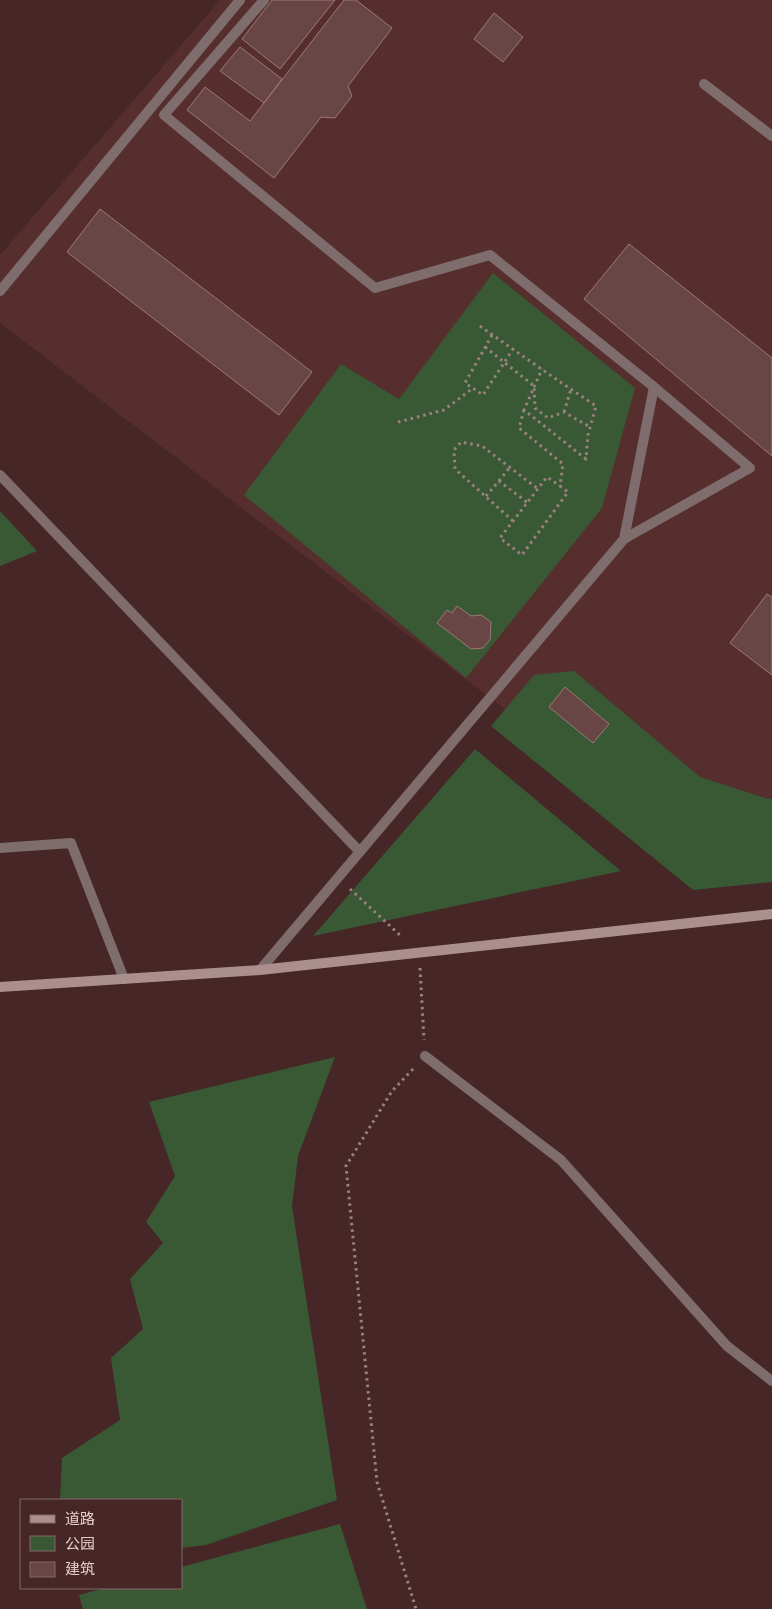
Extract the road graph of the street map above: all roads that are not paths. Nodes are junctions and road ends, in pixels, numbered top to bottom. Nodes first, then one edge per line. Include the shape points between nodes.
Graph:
1 (240, 0) edge
2 (264, 0) edge
3 (704, 84) dead end
4 (772, 136) edge
5 (0, 291) edge
6 (654, 388) junction
7 (0, 475) edge
8 (624, 539) junction
9 (0, 848) edge
10 (360, 852) junction
11 (772, 914) edge
12 (260, 970) junction
13 (124, 979) junction
14 (0, 988) edge
15 (425, 1056) road end
16 (772, 1381) edge

1 - 5 street
2 - 6 street via 164,116 375,288 490,255
3 - 4 street
6 - 8 street
6 - 8 street via 750,468
7 - 10 street
8 - 10 street
9 - 13 street via 70,843
10 - 12 street
11 - 12 street
12 - 13 street
13 - 14 street
15 - 16 street via 561,1160 727,1346

